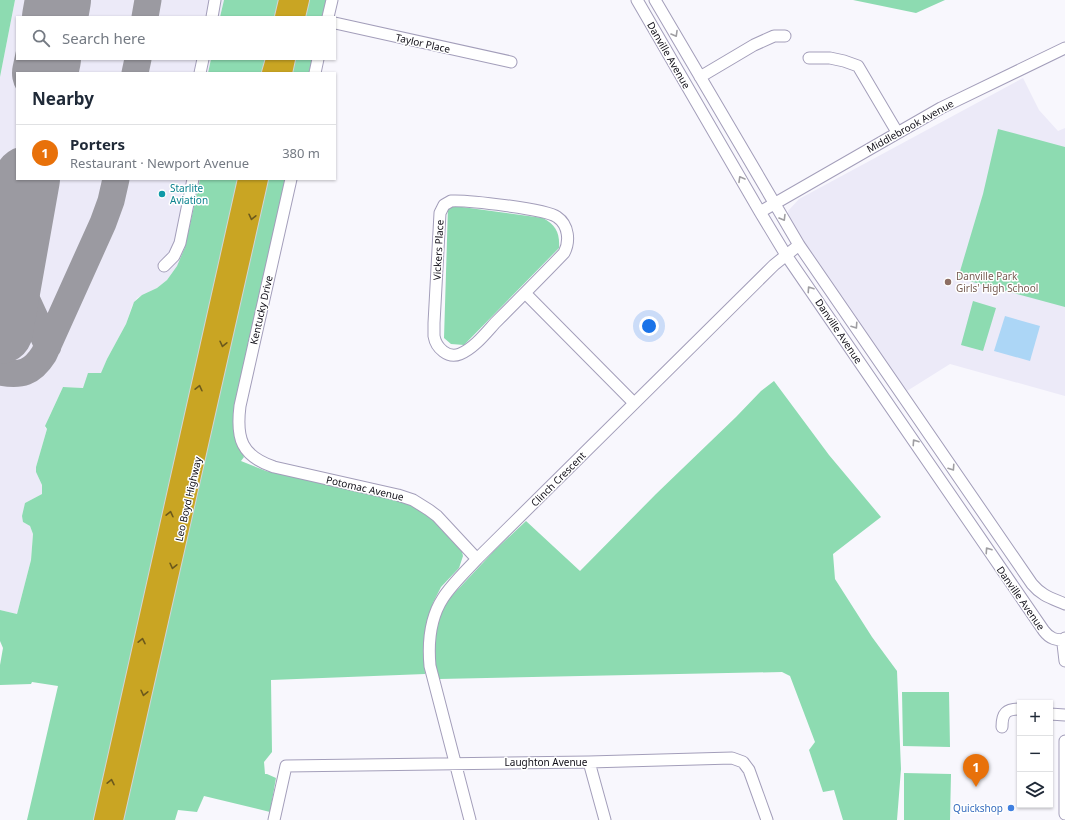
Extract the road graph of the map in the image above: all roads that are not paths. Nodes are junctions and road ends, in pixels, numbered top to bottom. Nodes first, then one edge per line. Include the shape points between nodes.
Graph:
1 (215, 0) edge
2 (287, 0) edge
3 (301, 0) edge
4 (332, 0) edge
5 (637, 0) edge
6 (655, 0) edge
7 (212, 16) edge
8 (283, 16) edge
9 (297, 16) edge
10 (328, 16) edge
11 (336, 23) edge
12 (785, 36) dead end
13 (1065, 48) edge
14 (809, 58) dead end
15 (203, 60) edge
16 (274, 60) edge
17 (287, 60) edge
18 (318, 60) edge
19 (511, 62) dead end
20 (200, 72) edge
21 (270, 72) edge
22 (284, 72) edge
23 (315, 72) edge
24 (700, 77) junction
25 (897, 132) junction
26 (193, 180) edge
27 (246, 180) edge
28 (260, 180) edge
29 (291, 180) edge
30 (775, 204) junction
31 (760, 212) junction
32 (799, 245) junction
33 (786, 255) junction
34 (164, 266) dead end
35 (525, 293) junction
36 (634, 403) junction
37 (241, 442) joint
38 (477, 559) junction
39 (1065, 604) edge
40 (1065, 639) edge
41 (1065, 661) edge
42 (1017, 709) edge
43 (1053, 714) edge
44 (1065, 715) edge
45 (1002, 727) dead end
46 (1065, 748) edge
47 (589, 762) junction
48 (454, 763) junction
49 (1065, 814) edge
50 (102, 820) edge
51 (115, 820) edge
52 (274, 820) edge
53 (470, 820) edge
54 (605, 820) edge
55 (767, 820) edge

1 - 7 street
2 - 8 highway
3 - 9 highway
4 - 10 street
31 -> 5 street, Danville Avenue
6 -> 24 street, Danville Avenue
11 - 19 street, Taylor Place
12 - 24 street via 767,38
13 - 25 street, Middlebrook Avenue
14 - 25 street via 837,60 858,66
15 - 20 street
16 - 21 highway
17 - 22 highway
18 - 23 street
24 - 30 street, Danville Avenue
25 - 30 street, Middlebrook Avenue
26 - 34 street via 180,243 174,256
50 -> 27 highway, Leo Boyd Highway
28 -> 51 highway, Leo Boyd Highway
29 - 37 street, Kentucky Drive via 240,406 238,425
30 - 31 street, Middlebrook Avenue
30 -> 32 street, Danville Avenue
31 - 33 street, Danville Avenue
32 - 33 street, Clinch Crescent
32 -> 39 street, Danville Avenue via 1032,584 1046,597
33 - 36 street, Clinch Crescent
40 -> 33 street, Danville Avenue via 1050,638 1044,631
35 - 35 street, Vickers Place via 467,350 454,355 446,354 440,349 434,336 434,323 440,213 447,203 455,201 537,210 550,213 562,221 567,232 567,248
35 - 36 street
36 - 38 street, Clinch Crescent
37 - 38 street, Potomac Avenue via 249,453 264,464 398,495 420,503 437,516
38 - 48 street, Clinch Crescent via 442,598 430,636 430,666
40 - 41 street
42 - 45 street via 1004,714
43 - 44 street
46 - 49 street
47 - 48 street, Laughton Avenue
47 - 54 street
47 - 55 street, Laughton Avenue via 732,758 739,760 749,770
48 - 52 street, Laughton Avenue via 286,766
48 - 53 street, Clinch Crescent

